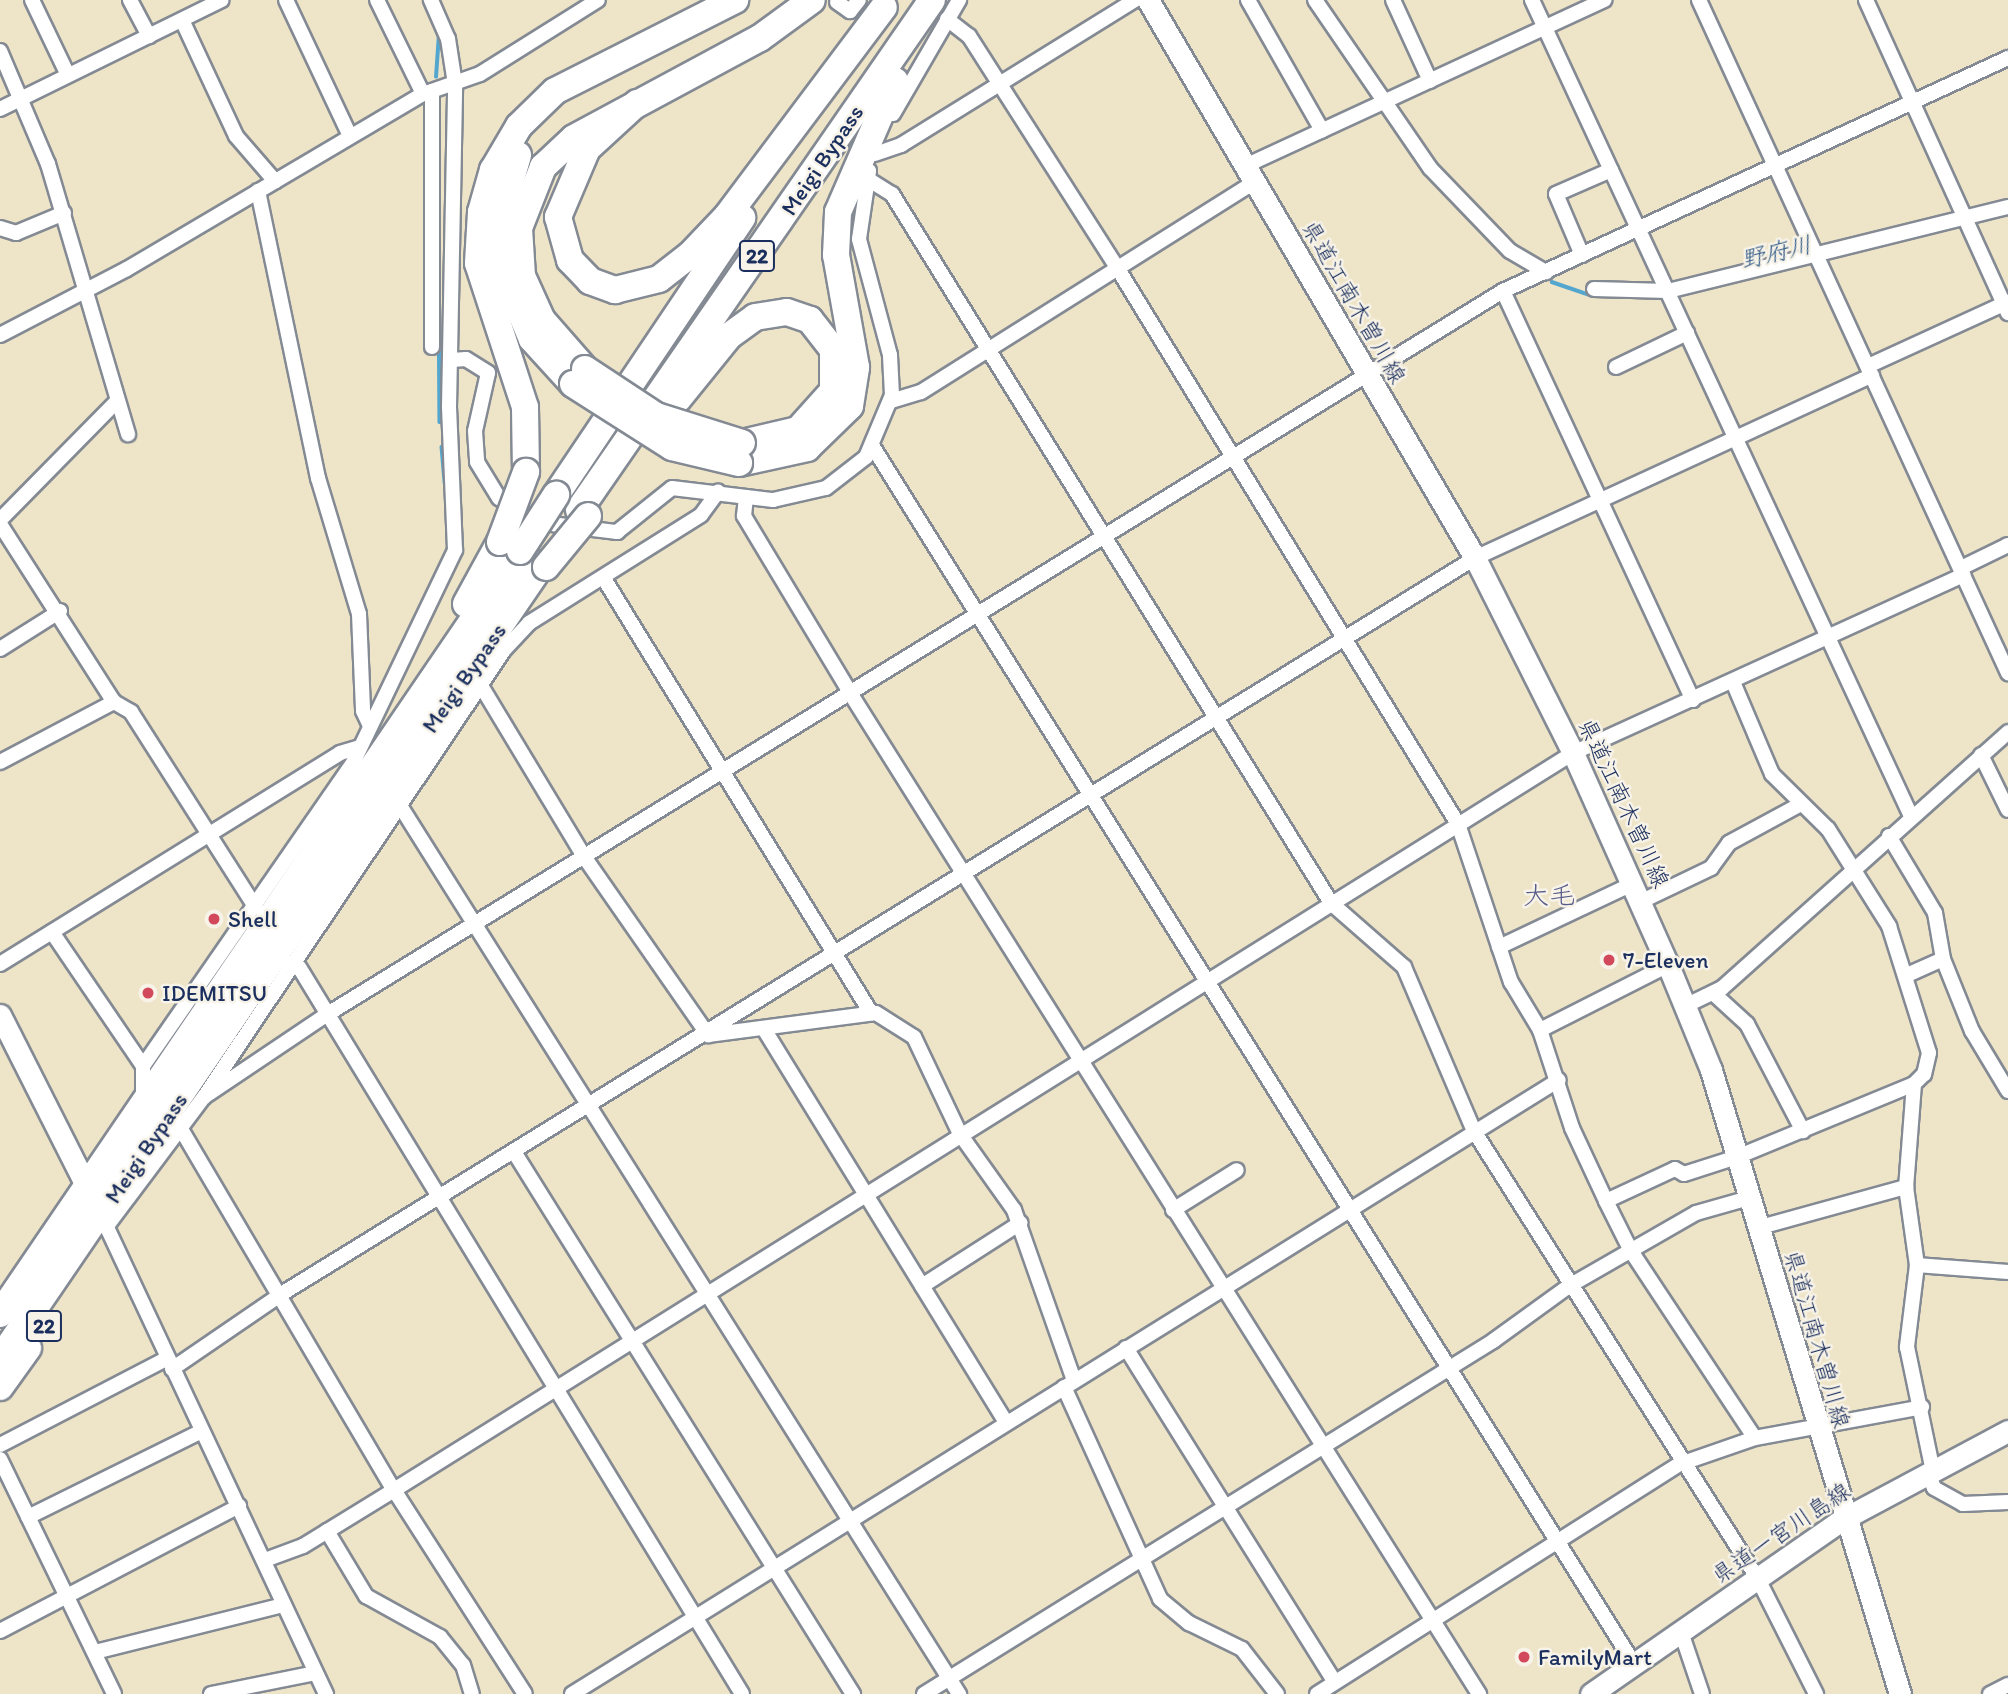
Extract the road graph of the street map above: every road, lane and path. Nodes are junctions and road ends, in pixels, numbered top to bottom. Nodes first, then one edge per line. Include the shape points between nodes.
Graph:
1 (32, 0) edge
2 (130, 0) edge
3 (222, 0) edge
4 (286, 0) edge
5 (377, 0) edge
6 (431, 0) edge
7 (598, 0) edge
8 (725, 0) edge
9 (735, 0) edge
10 (791, 0) edge
11 (959, 0) edge
12 (1135, 0) edge
13 (1148, 0) edge
14 (1248, 0) edge
15 (1315, 0) edge
16 (1393, 0) edge
17 (1532, 0) edge
18 (1604, 0) edge
19 (1699, 0) edge
20 (1866, 0) edge
21 (825, 1) edge
22 (877, 2) edge
23 (940, 6) edge
24 (694, 19) junction
25 (182, 20) junction
26 (1545, 27) junction
27 (149, 36) junction
28 (0, 51) edge
29 (2008, 58) edge
30 (611, 59) junction
31 (716, 62) junction
32 (68, 75) junction
33 (1430, 81) junction
34 (455, 84) junction
35 (999, 85) junction
36 (427, 92) junction
37 (20, 99) junction
38 (637, 103) junction
39 (1380, 103) junction
40 (1913, 103) junction
41 (0, 109) edge
42 (1322, 130) junction
43 (350, 136) junction
44 (875, 154) junction
45 (1775, 166) junction
46 (1611, 170) junction
47 (1250, 174) junction
48 (866, 177) junction
49 (275, 181) junction
50 (258, 191) junction
51 (2008, 207) edge
52 (64, 213) junction
53 (1967, 222) junction
54 (0, 228) edge
55 (1639, 229) junction
56 (1582, 255) junction
57 (1818, 258) junction
58 (1118, 269) junction
59 (1546, 271) junction
60 (86, 289) junction
61 (1594, 289) dead end
62 (1503, 291) junction
63 (1670, 296) junction
64 (2007, 306) edge
65 (1687, 333) junction
66 (0, 335) edge
67 (432, 347) dead end
68 (988, 350) junction
69 (452, 360) junction
70 (1616, 367) dead end
71 (1870, 370) junction
72 (1366, 375) junction
73 (579, 377) junction
74 (891, 401) junction
75 (116, 402) junction
76 (128, 434) dead end
77 (1735, 438) junction
78 (873, 447) junction
79 (741, 453) junction
80 (1234, 457) junction
81 (718, 492) junction
82 (746, 497) junction
83 (1600, 502) junction
84 (584, 513) junction
85 (0, 522) edge
86 (1108, 535) junction
87 (2008, 545) edge
88 (510, 546) junction
89 (1475, 558) junction
90 (1962, 571) junction
91 (603, 577) junction
92 (60, 611) junction
93 (982, 614) junction
94 (1827, 637) junction
95 (1343, 641) junction
96 (0, 649) edge
97 (2008, 673) edge
98 (1732, 682) junction
99 (480, 684) junction
100 (852, 696) junction
101 (1693, 700) junction
102 (114, 702) junction
103 (1217, 719) junction
104 (370, 726) junction
105 (2008, 732) edge
106 (360, 747) junction
107 (1573, 753) junction
108 (1981, 755) junction
109 (0, 762) edge
110 (724, 772) junction
111 (1094, 795) junction
112 (399, 804) junction
113 (1799, 805) junction
114 (2008, 810) edge
115 (1911, 816) junction
116 (1458, 824) junction
117 (1889, 836) junction
118 (208, 837) junction
119 (585, 858) junction
120 (1852, 869) junction
121 (963, 877) junction
122 (1636, 893) junction
123 (1331, 903) junction
124 (256, 908) junction
125 (478, 926) junction
126 (52, 932) junction
127 (1499, 947) junction
128 (833, 957) junction
129 (1943, 959) junction
130 (0, 964) edge
131 (288, 964) junction
132 (1668, 965) junction
133 (1907, 975) junction
134 (1209, 980) junction
135 (1713, 993) junction
136 (1685, 1006) junction
137 (871, 1013) junction
138 (0, 1015) edge
139 (326, 1016) junction
140 (764, 1029) junction
141 (1540, 1031) junction
142 (708, 1035) junction
143 (1079, 1061) junction
144 (143, 1066) junction
145 (1559, 1080) junction
146 (1914, 1084) junction
147 (2008, 1091) edge
148 (204, 1097) junction
149 (143, 1104) junction
150 (594, 1107) junction
151 (181, 1129) junction
152 (1803, 1131) junction
153 (1474, 1132) junction
154 (960, 1135) junction
155 (516, 1155) junction
156 (1737, 1157) junction
157 (1237, 1170) dead end
158 (1906, 1187) junction
159 (865, 1193) junction
160 (1749, 1198) junction
161 (1606, 1201) junction
162 (438, 1203) junction
163 (97, 1207) junction
164 (1352, 1209) junction
165 (1173, 1210) junction
166 (1020, 1223) junction
167 (1757, 1228) junction
168 (1631, 1251) junction
169 (71, 1259) junction
170 (1917, 1265) junction
171 (2008, 1272) edge
172 (922, 1286) junction
173 (1569, 1286) junction
174 (1221, 1288) junction
175 (707, 1292) junction
176 (284, 1293) junction
177 (0, 1314) edge
178 (633, 1338) junction
179 (1126, 1348) junction
180 (0, 1359) edge
181 (169, 1364) junction
182 (1449, 1365) junction
183 (1069, 1383) junction
184 (0, 1387) edge
185 (552, 1391) junction
186 (1922, 1407) junction
187 (1006, 1423) junction
188 (1814, 1424) junction
189 (202, 1431) junction
190 (2008, 1431) edge
191 (1755, 1438) junction
192 (1324, 1444) junction
193 (0, 1445) edge
194 (0, 1459) edge
195 (1680, 1464) junction
196 (1931, 1472) junction
197 (394, 1490) junction
198 (2008, 1502) edge
199 (239, 1506) junction
200 (1225, 1506) junction
201 (28, 1517) junction
202 (1843, 1519) junction
203 (851, 1521) junction
204 (327, 1531) junction
205 (1558, 1543) junction
206 (1143, 1556) junction
207 (265, 1560) junction
208 (773, 1570) junction
209 (1758, 1579) junction
210 (67, 1598) junction
211 (283, 1605) junction
212 (693, 1619) junction
213 (1432, 1619) junction
214 (0, 1631) edge
215 (1681, 1632) junction
216 (95, 1652) junction
217 (1634, 1664) junction
218 (315, 1673) junction
219 (949, 1678) junction
220 (1334, 1681) junction
221 (2008, 1685) edge
222 (253, 1690) edge
223 (114, 1694) edge
224 (211, 1694) edge
225 (326, 1694) edge
226 (472, 1694) edge
227 (525, 1694) edge
228 (572, 1694) edge
229 (742, 1694) edge
230 (853, 1694) edge
231 (924, 1694) edge
232 (959, 1694) edge
233 (1277, 1694) edge
234 (1317, 1694) edge
235 (1479, 1694) edge
236 (1591, 1694) edge
237 (1702, 1694) edge
238 (1816, 1694) edge
239 (1900, 1694) edge
240 (1990, 1694) edge

1 - 32 street
2 - 27 street
3 - 25 street
4 - 43 street
5 - 36 street
6 - 34 street via 448,39
7 - 34 street
8 - 24 highway
9 - 24 highway
10 - 31 highway
11 - 23 street
12 - 35 street
13 - 47 main road, 県道江南木曽川線
14 - 42 street
15 - 39 street
16 - 33 street
17 - 26 street
18 - 26 street
19 - 45 street
20 - 40 street
21 - 22 street via 850,11
21 - 31 highway
22 - 38 highway via 727,216 659,279 615,290 590,281 570,260 558,217 587,149
22 - 88 highway, Meigi Bypass / 22, bridge via 556,495
23 - 35 street via 970,36
23 - 44 street
23 - 79 highway via 875,117 838,212 836,255 856,367 850,406 807,448
23 - 84 highway, Meigi Bypass / 22
24 - 30 highway
25 - 27 street
25 - 49 street via 236,136
26 - 33 street
26 - 46 street
27 - 32 street
28 - 37 street
29 - 40 street
30 - 73 highway via 543,113 513,164 500,216 508,292 532,339
30 - 88 highway, bridge via 536,106 503,148 485,190 478,262 529,428 526,472
31 - 38 highway
32 - 37 street
33 - 39 street
34 - 36 street
34 - 69 street
35 - 44 street
35 - 58 street
36 - 43 street
36 - 67 street
37 - 41 street
37 - 52 street
38 - 73 highway via 558,151 523,205 518,253 530,299
39 - 42 street
39 - 59 street via 1449,190 1510,251
40 - 45 street
40 - 53 street
42 - 47 street
43 - 49 street
44 - 48 street
45 - 55 street
45 - 57 street
46 - 55 street
46 - 56 street via 1556,194
47 - 58 street
47 - 72 main road, 県道江南木曽川線
48 - 68 street via 892,194
48 - 74 street via 859,239 890,355
49 - 50 street
50 - 60 street
50 - 104 street via 318,478 359,614 363,710
51 - 53 street
52 - 54 street via 16,233
52 - 60 street
53 - 57 street
53 - 64 street
55 - 56 street
55 - 63 street
56 - 59 street
57 - 63 street
57 - 71 street
58 - 68 street
58 - 80 street
59 - 62 street
60 - 66 street
60 - 75 street
61 - 63 street
62 - 72 street
62 - 83 street
63 - 65 street
64 - 71 street
65 - 70 street
65 - 77 street
68 - 74 street via 921,392
68 - 86 street
69 - 81 street via 466,359 488,373 475,431 477,462 499,498 535,522 617,532 672,488
69 - 104 street via 455,550
71 - 77 street
71 - 90 street
72 - 80 street
72 - 89 main road, 県道江南木曽川線
73 - 79 highway, bridge via 672,447
74 - 78 street
75 - 76 street
75 - 85 street
77 - 83 street
77 - 94 street
78 - 82 street via 842,479 806,496
78 - 93 street
79 - 84 highway via 797,430 833,391 835,359 828,337 799,314 755,317 729,336
80 - 86 street
80 - 95 street
81 - 82 street
81 - 91 street via 701,515
82 - 100 street via 744,516
83 - 89 street
83 - 101 street
84 - 163 highway, Meigi Bypass / 22, bridge via 501,625
85 - 92 street
86 - 93 street
86 - 103 street
87 - 90 street
88 - 149 highway, Meigi Bypass / 22 via 390,744
89 - 95 street
89 - 107 main road, 県道江南木曽川線
90 - 94 street
90 - 97 street
91 - 99 street via 529,623
91 - 110 street
92 - 96 street
92 - 102 street
93 - 100 street
93 - 111 street
94 - 98 street
94 - 115 street
95 - 103 street
95 - 116 street
98 - 101 street
98 - 113 street via 1772,774
99 - 112 street
99 - 119 street
100 - 110 street
100 - 121 street
101 - 107 street
102 - 109 street
102 - 118 street via 131,712
103 - 111 street
103 - 123 street
104 - 106 street
105 - 108 street
106 - 118 street via 340,753
106 - 124 street
107 - 116 street
107 - 122 main road, 県道江南木曽川線
108 - 114 street
108 - 115 street
110 - 119 street
110 - 128 street
111 - 121 street
111 - 134 street
112 - 125 street
112 - 131 street
113 - 120 street via 1828,829
113 - 122 street via 1729,843 1711,868
115 - 117 street
116 - 123 street
116 - 127 street
117 - 120 street
117 - 129 street via 1935,913
118 - 124 street
118 - 126 street
119 - 125 street
119 - 142 street
120 - 133 street via 1889,926
120 - 135 street
121 - 128 street
121 - 143 street
122 - 127 street
122 - 132 main road, 県道江南木曽川線
123 - 134 street
123 - 153 street via 1404,967
124 - 144 street
125 - 139 street
125 - 150 street
126 - 130 street
126 - 144 street
127 - 141 street
128 - 137 street
128 - 142 street
129 - 133 street
129 - 147 street via 1989,1067
131 - 139 street via 299,967
131 - 148 street
132 - 136 main road, 県道江南木曽川線
132 - 141 street
133 - 146 street via 1929,1053 1924,1074
134 - 143 street
134 - 164 street
135 - 136 street
135 - 152 street via 1747,1024
136 - 156 main road, 県道江南木曽川線
137 - 140 street
137 - 154 street via 914,1037
138 - 163 main road
139 - 148 street
139 - 162 street
140 - 142 street
140 - 159 street
141 - 145 street
142 - 150 street
143 - 154 street
143 - 165 street
144 - 149 street
145 - 153 street
145 - 161 street via 1572,1128
146 - 152 street
146 - 158 street
148 - 151 street
149 - 163 highway, Meigi Bypass / 22
150 - 155 street
150 - 175 street
151 - 163 street
151 - 176 street
152 - 156 street
153 - 164 street
153 - 173 street
154 - 159 street
154 - 166 street
155 - 162 street
155 - 178 street
156 - 160 main road, 県道江南木曽川線
156 - 161 street via 1684,1174 1675,1169
157 - 165 street
158 - 167 street
158 - 170 street
159 - 172 street
159 - 175 street
160 - 167 main road, 県道江南木曽川線
160 - 168 street via 1696,1213
161 - 168 street
162 - 176 street
162 - 185 street
163 - 169 highway, Meigi Bypass / 22
163 - 177 highway, Meigi Bypass / 22
163 - 181 street
164 - 174 street
164 - 182 street
165 - 174 street
166 - 172 street
166 - 183 street
167 - 188 main road, 県道江南木曽川線
168 - 173 street
168 - 191 street
169 - 180 highway, Meigi Bypass / 22
169 - 184 highway, 22 via 72,1289
170 - 171 street
170 - 186 street via 1907,1348
172 - 187 street
173 - 182 street
173 - 195 street
174 - 179 street
174 - 192 street
175 - 178 street
175 - 203 street
176 - 181 street
176 - 197 street
178 - 185 street
178 - 208 street
179 - 183 street
179 - 200 street
181 - 189 street
181 - 193 street
182 - 192 street
182 - 205 street
183 - 187 street
183 - 206 street
185 - 197 street
185 - 212 street
186 - 188 street
186 - 196 street
187 - 203 street
188 - 191 street
188 - 202 main road, 県道江南木曽川線
189 - 199 street
189 - 201 street
190 - 196 main road, 県道一宮川島線
191 - 195 street
192 - 200 street
192 - 213 street
194 - 201 street
195 - 205 street
195 - 209 street
196 - 198 street via 1934,1488 1963,1504
196 - 202 main road, 県道一宮川島線
197 - 204 street
197 - 227 street
199 - 207 street
199 - 210 street
200 - 206 street
200 - 220 street
201 - 210 street
202 - 209 main road, 県道一宮川島線
202 - 239 main road, 県道江南木曽川線
203 - 208 street
203 - 219 street
204 - 207 street
204 - 226 street via 366,1596 440,1637 463,1665
205 - 213 street
205 - 217 street
206 - 219 street
206 - 233 street via 1170,1609 1242,1649
207 - 211 street
208 - 212 street
208 - 230 street
209 - 215 main road, 県道一宮川島線
209 - 238 street
210 - 214 street
210 - 216 street
211 - 216 street
211 - 218 street
212 - 228 street
212 - 229 street
213 - 220 street
213 - 235 street
215 - 217 main road, 県道一宮川島線
215 - 237 street
216 - 223 street
217 - 236 main road, 県道一宮川島線
218 - 222 street
218 - 225 street
219 - 231 street
219 - 232 street
220 - 234 street
221 - 240 street
222 - 224 street

